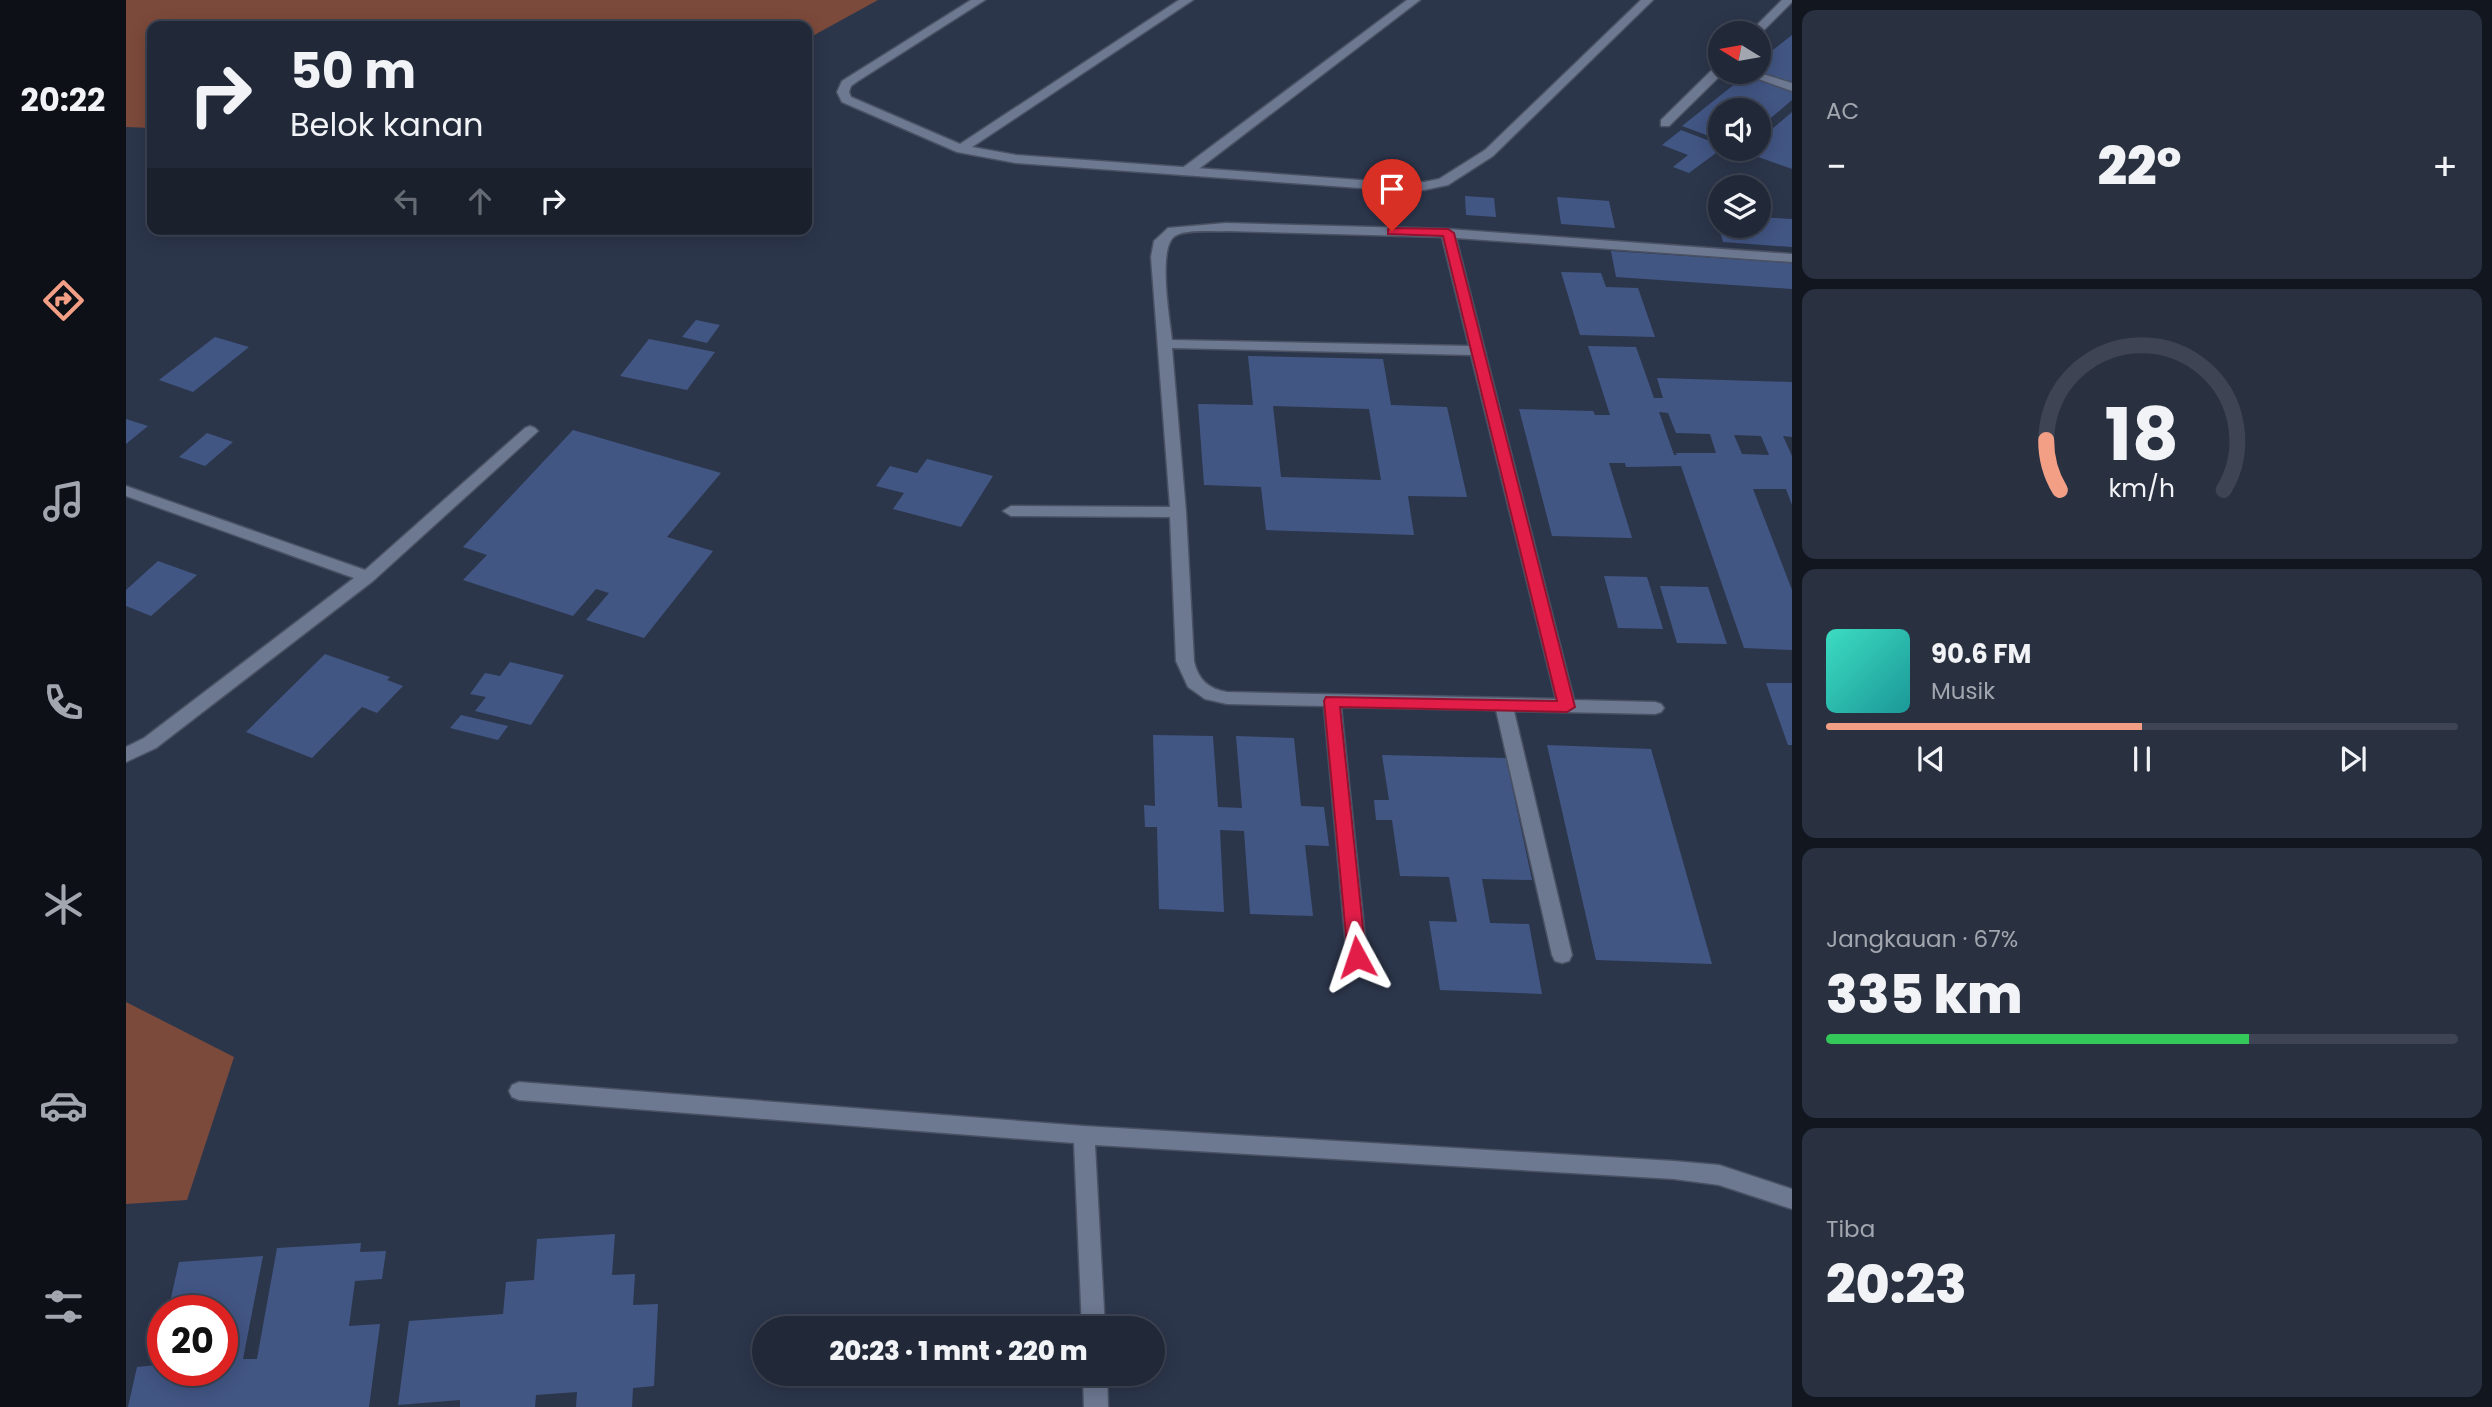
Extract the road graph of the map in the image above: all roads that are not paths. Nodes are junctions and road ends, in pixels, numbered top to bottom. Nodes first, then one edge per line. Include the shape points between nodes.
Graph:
1 (979, 0) edge
2 (1186, 0) edge
3 (1414, 0) edge
4 (1647, 0) edge
5 (1788, 0) edge
6 (1767, 21) edge
7 (1771, 80) edge
8 (1708, 81) edge
9 (1792, 87) edge
10 (1665, 123) dead end
11 (961, 149) junction
12 (1186, 172) junction
13 (1448, 233) junction
14 (1792, 258) edge
15 (1164, 344) junction
16 (1479, 351) junction
17 (530, 431) dead end
18 (126, 491) edge
19 (1012, 511) dead end
20 (1178, 512) junction
21 (367, 577) junction
22 (1332, 701) junction
23 (1504, 705) junction
24 (1567, 707) junction
25 (1655, 708) dead end
26 (126, 755) edge
27 (1562, 955) dead end
28 (1357, 957) dead end
29 (519, 1090) dead end
30 (1084, 1135) junction
31 (1792, 1199) edge
32 (1092, 1316) edge
33 (1095, 1386) edge
34 (1096, 1407) edge

1 - 11 street via 854,78 843,92 853,103
2 - 11 street
3 - 12 street
4 - 12 street via 1489,153 1443,182 1388,186
5 - 6 street
7 - 9 street
8 - 10 street
11 - 12 street via 1030,160
13 - 14 street
13 - 15 street via 1226,227 1173,231 1161,241 1158,257
13 - 16 street
15 - 16 street
15 - 20 street
16 - 24 street
17 - 21 street
18 - 21 street
19 - 20 street
20 - 22 street via 1185,661 1192,682 1216,696
21 - 26 street via 150,743
22 - 23 street
22 - 28 street
23 - 24 street
23 - 27 street
24 - 25 street
29 - 30 street
30 - 31 street via 1674,1170 1719,1175
30 - 32 street
33 - 34 street

